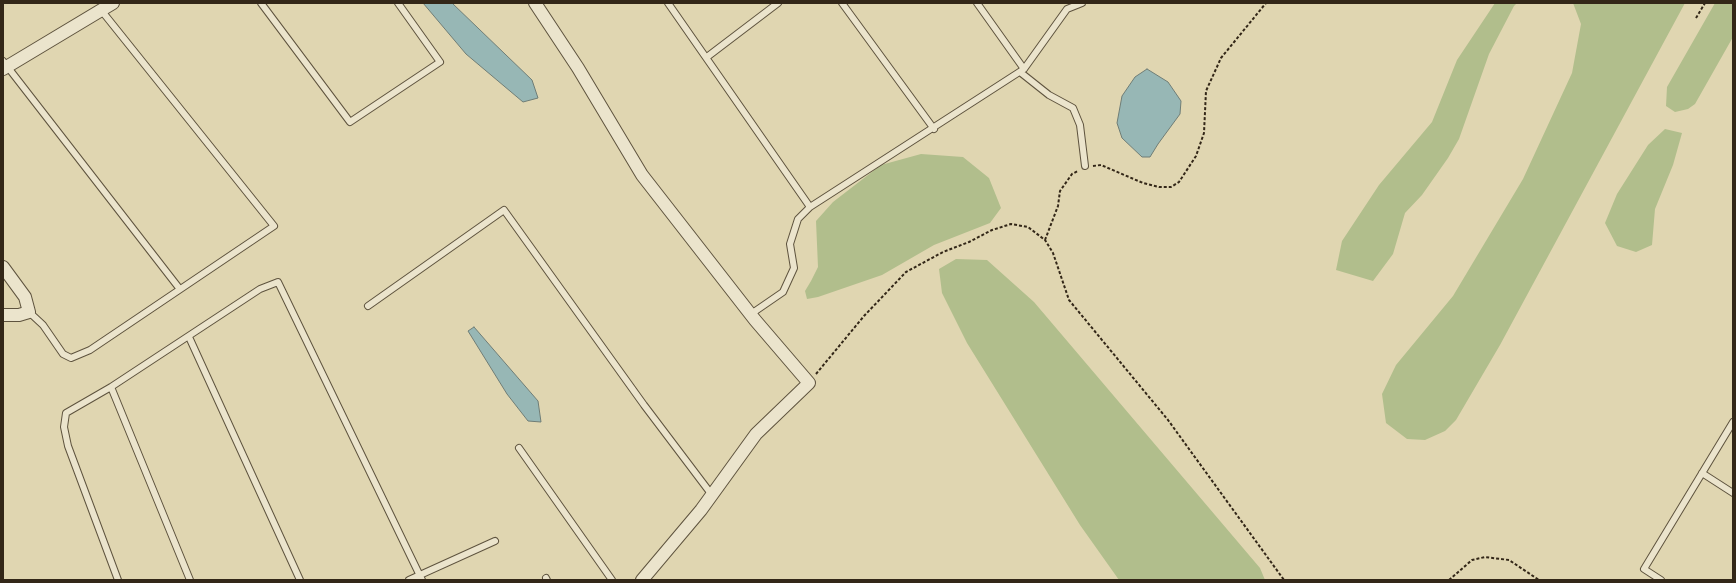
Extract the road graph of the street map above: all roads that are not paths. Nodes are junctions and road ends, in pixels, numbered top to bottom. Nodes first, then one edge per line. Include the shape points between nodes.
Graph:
1 (112, 3) edge
2 (261, 3) edge
3 (398, 3) edge
4 (535, 3) edge
5 (668, 3) edge
6 (778, 3) edge
7 (842, 3) edge
8 (977, 3) edge
9 (1062, 3) edge
10 (1082, 3) edge
11 (98, 7) edge
12 (1067, 9) junction
13 (707, 57) junction
14 (4, 66) edge
15 (1022, 71) junction
16 (934, 129) junction
17 (1085, 166) road end
18 (810, 208) junction
19 (3, 267) edge
20 (179, 288) junction
21 (368, 306) dead end
22 (29, 312) junction
23 (751, 314) junction
24 (3, 315) edge
25 (189, 337) junction
26 (111, 387) junction
27 (1733, 422) edge
28 (519, 448) dead end
29 (1702, 473) junction
30 (1733, 493) edge
31 (712, 495) junction
32 (495, 541) dead end
33 (420, 578) edge
34 (118, 580) edge
35 (190, 580) edge
36 (300, 580) edge
37 (409, 580) edge
38 (612, 580) edge
39 (642, 580) edge
40 (1661, 580) edge

1 - 11 street
2 - 3 lane via 350,122 440,62
4 - 23 street via 578,68 642,175
5 - 13 lane
6 - 13 lane
7 - 16 lane
8 - 15 lane
9 - 12 lane
10 - 12 lane
11 - 14 street
11 - 20 lane via 274,226
12 - 15 lane
13 - 18 lane
14 - 20 lane
15 - 16 lane
15 - 17 lane via 1049,95 1073,108 1080,125
16 - 18 lane
18 - 23 lane via 798,219 790,244 794,268 783,292
19 - 22 street via 25,297
20 - 22 lane via 90,350 71,358 64,354 43,325
21 - 31 lane via 504,210
22 - 24 street
23 - 31 street via 808,383 756,434
25 - 26 lane
25 - 33 lane via 260,289 278,282
25 - 36 lane
26 - 34 lane via 66,413 64,427 68,446
26 - 35 lane
27 - 29 lane
28 - 38 lane
29 - 30 lane
29 - 40 lane via 1644,569
31 - 39 street
32 - 33 lane
33 - 37 lane

